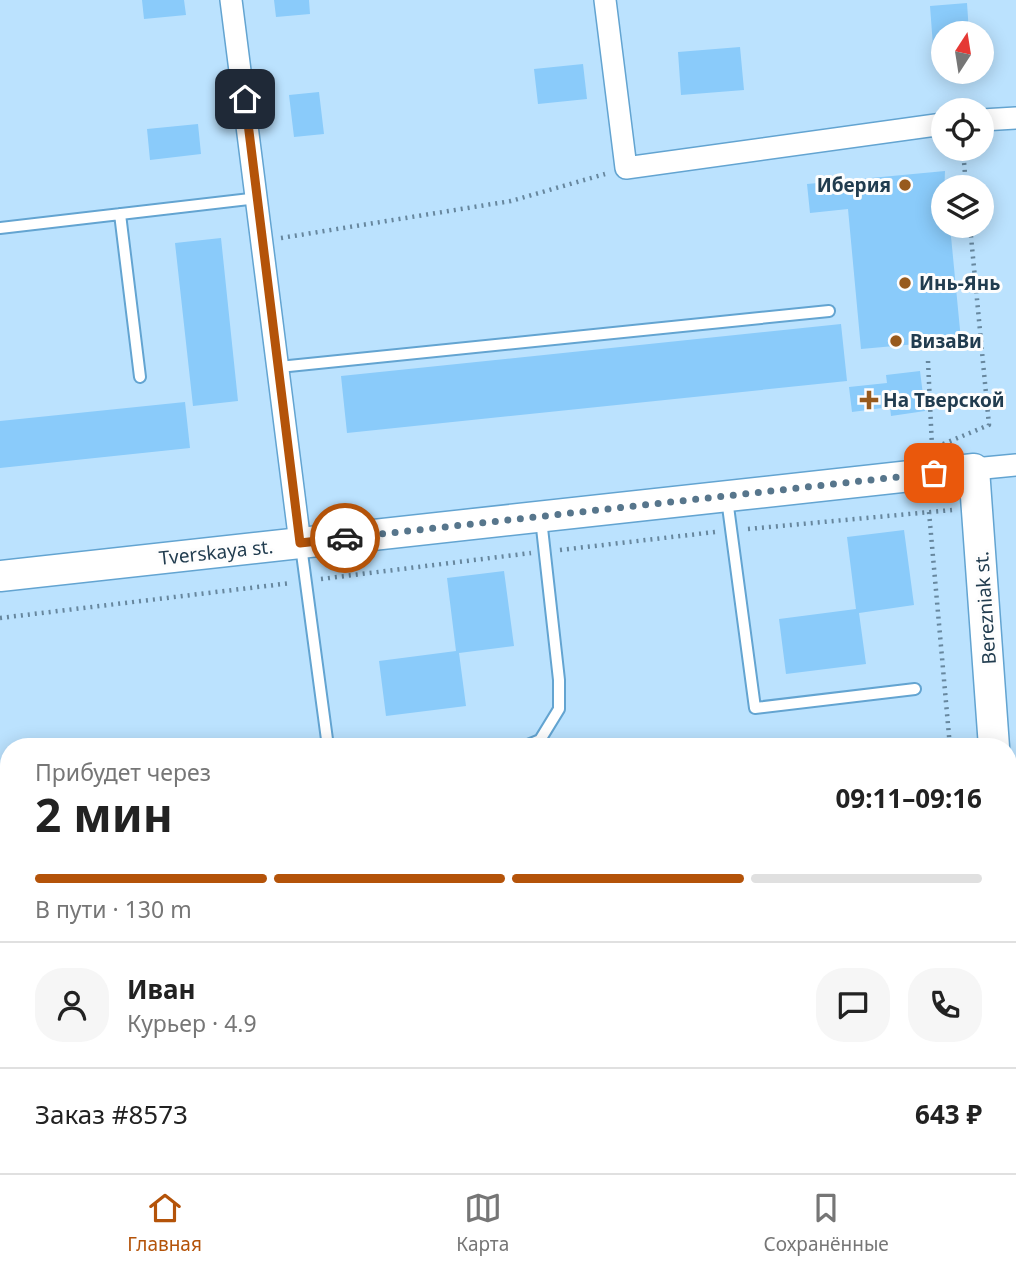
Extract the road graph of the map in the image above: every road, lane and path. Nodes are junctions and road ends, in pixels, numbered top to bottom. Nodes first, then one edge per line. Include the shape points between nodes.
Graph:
1 (231, 0) edge
2 (605, 0) edge
3 (1016, 118) edge
4 (994, 119) edge
5 (931, 126) edge
6 (626, 168) junction
7 (258, 198) junction
8 (120, 214) junction
9 (0, 228) edge
10 (971, 238) edge
11 (264, 241) junction
12 (829, 311) dead end
13 (928, 360) dead end
14 (279, 368) junction
15 (140, 377) dead end
16 (928, 457) junction
17 (1016, 465) edge
18 (974, 469) junction
19 (726, 496) junction
20 (978, 508) junction
21 (936, 510) junction
22 (929, 512) junction
23 (541, 517) junction
24 (731, 530) junction
25 (300, 543) junction
26 (544, 552) junction
27 (0, 576) edge
28 (306, 581) junction
29 (0, 618) edge
30 (915, 688) dead end
31 (1003, 700) edge
32 (327, 738) edge
33 (541, 738) edge
34 (949, 738) edge
35 (996, 738) edge

1 - 7 street
2 - 6 street
3 - 4 street
5 - 6 street
6 - 11 path via 511,201
7 - 8 lane
7 - 11 street
8 - 9 lane
8 - 15 lane
10 - 16 path via 989,425
11 - 14 street
12 - 14 lane
13 - 16 path
14 - 25 street
16 - 18 main road, Tverskaya st.
16 - 19 main road, Tverskaya st.
16 - 21 path
17 - 18 street, Tverskaya st.
18 - 20 main road, Berezniak st.
19 - 23 main road, Tverskaya st.
19 - 24 lane
20 - 21 path
20 - 31 main road, Berezniak st.
21 - 22 path
22 - 24 path
22 - 34 path
23 - 25 main road, Tverskaya st.
23 - 26 lane
24 - 26 path
24 - 30 lane via 755,708
25 - 27 main road, Tverskaya st.
25 - 28 lane
26 - 28 path
26 - 33 lane via 559,709
28 - 29 path
28 - 32 lane
31 - 35 main road, Berezniak st.

